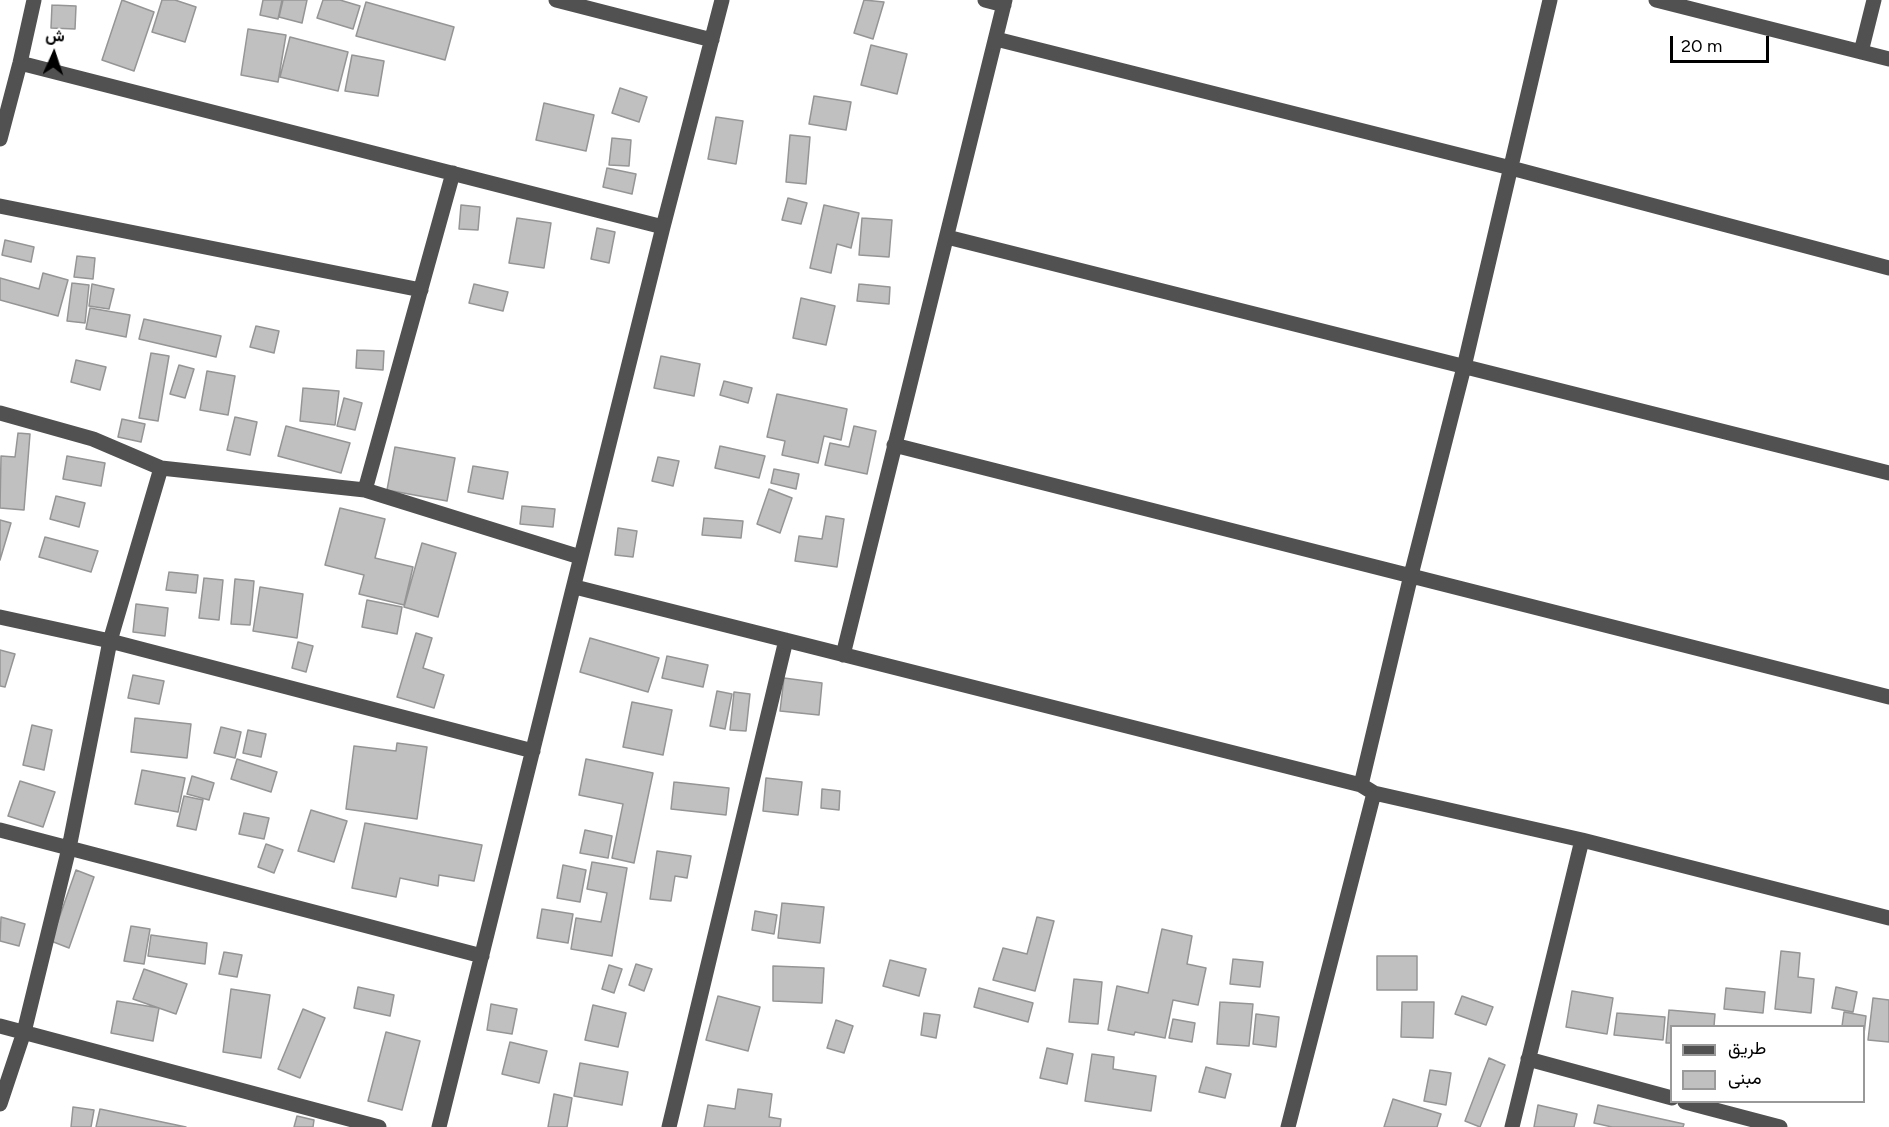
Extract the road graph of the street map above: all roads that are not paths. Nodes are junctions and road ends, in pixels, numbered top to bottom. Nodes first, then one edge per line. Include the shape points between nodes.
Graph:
1 (34, 0) edge
2 (556, 0) edge
3 (722, 0) edge
4 (985, 0) edge
5 (1550, 0) edge
6 (1656, 0) edge
7 (1875, 0) edge
8 (1005, 2) edge
9 (996, 39) junction
10 (712, 40) junction
11 (1861, 52) junction
12 (1889, 59) edge
13 (20, 63) junction
14 (0, 139) edge
15 (1511, 168) junction
16 (453, 173) junction
17 (0, 206) edge
18 (663, 227) junction
19 (946, 237) junction
20 (1889, 268) edge
21 (421, 290) junction
22 (1464, 367) junction
23 (0, 413) edge
24 (894, 446) junction
25 (160, 468) junction
26 (1889, 473) edge
27 (365, 490) junction
28 (580, 557) junction
29 (1411, 575) junction
30 (574, 587) junction
31 (0, 616) edge
32 (786, 640) junction
33 (110, 642) junction
34 (843, 655) junction
35 (1889, 697) edge
36 (533, 751) junction
37 (1368, 789) junction
38 (0, 830) edge
39 (1582, 840) junction
40 (69, 848) junction
41 (1889, 918) edge
42 (482, 956) junction
43 (0, 1026) edge
44 (24, 1032) junction
45 (1528, 1059) junction
46 (1670, 1098) edge
47 (1692, 1103) edge
48 (0, 1104) edge
49 (379, 1127) edge
50 (439, 1127) edge
51 (669, 1127) edge
52 (1288, 1127) edge
53 (1512, 1127) edge
54 (1780, 1127) edge

1 - 13 street
2 - 10 street
3 - 10 street
4 - 8 street
5 - 15 street
6 - 11 street
7 - 11 street
8 - 9 street
9 - 15 street
9 - 19 street
10 - 18 street
11 - 12 street
13 - 14 street
13 - 16 street
15 - 20 street
15 - 22 street
16 - 18 street
16 - 21 street
17 - 21 street
18 - 28 street
19 - 22 street
19 - 24 street
21 - 27 street
22 - 26 street
22 - 29 street
23 - 25 street via 93,439
24 - 29 street
24 - 34 street
25 - 27 street
25 - 33 street
27 - 28 street
28 - 30 street
29 - 35 street
29 - 37 street
30 - 32 street
30 - 36 street
31 - 33 street
32 - 34 street
32 - 51 street
33 - 36 street
33 - 40 street
34 - 37 street
36 - 42 street
37 - 39 street
37 - 52 street
38 - 40 street
39 - 41 street
39 - 45 street
40 - 42 street
40 - 44 street
42 - 50 street
43 - 44 street
44 - 48 street
44 - 49 street
45 - 46 street
45 - 53 street
47 - 54 street

